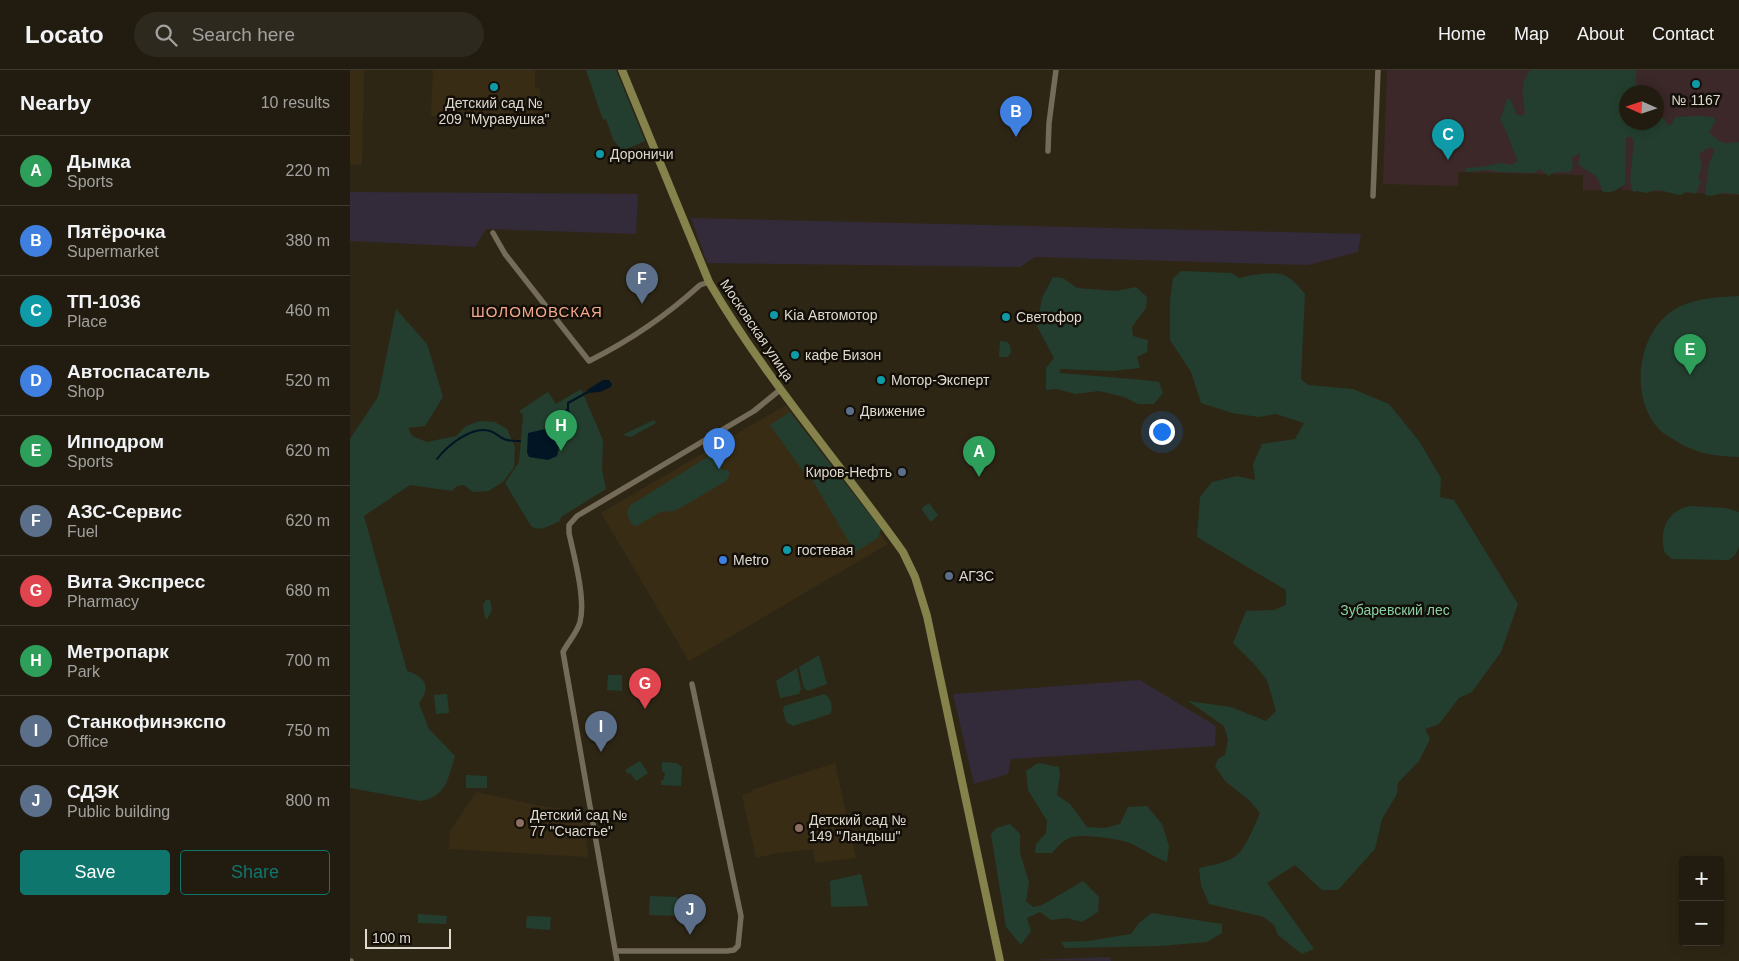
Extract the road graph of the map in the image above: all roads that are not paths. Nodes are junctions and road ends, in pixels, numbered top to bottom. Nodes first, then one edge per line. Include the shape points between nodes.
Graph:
1 (622, 70) edge
2 (1056, 70) edge
3 (1378, 70) edge
4 (1048, 151) dead end
5 (1373, 196) dead end
6 (493, 233) dead end
7 (708, 282) junction
8 (781, 389) junction
9 (692, 684) dead end
10 (616, 951) junction
11 (617, 961) edge
12 (1000, 961) edge

1 - 7 main road, Московская улица
2 - 4 street
3 - 5 street
6 - 7 street via 589,361 656,322
7 - 8 main road, Московская улица
8 - 10 street via 754,411 577,516 570,525 582,615 563,652
8 - 12 main road, Московская улица via 903,552 915,577 927,616
9 - 10 street via 741,916 738,946 732,950
10 - 11 street

